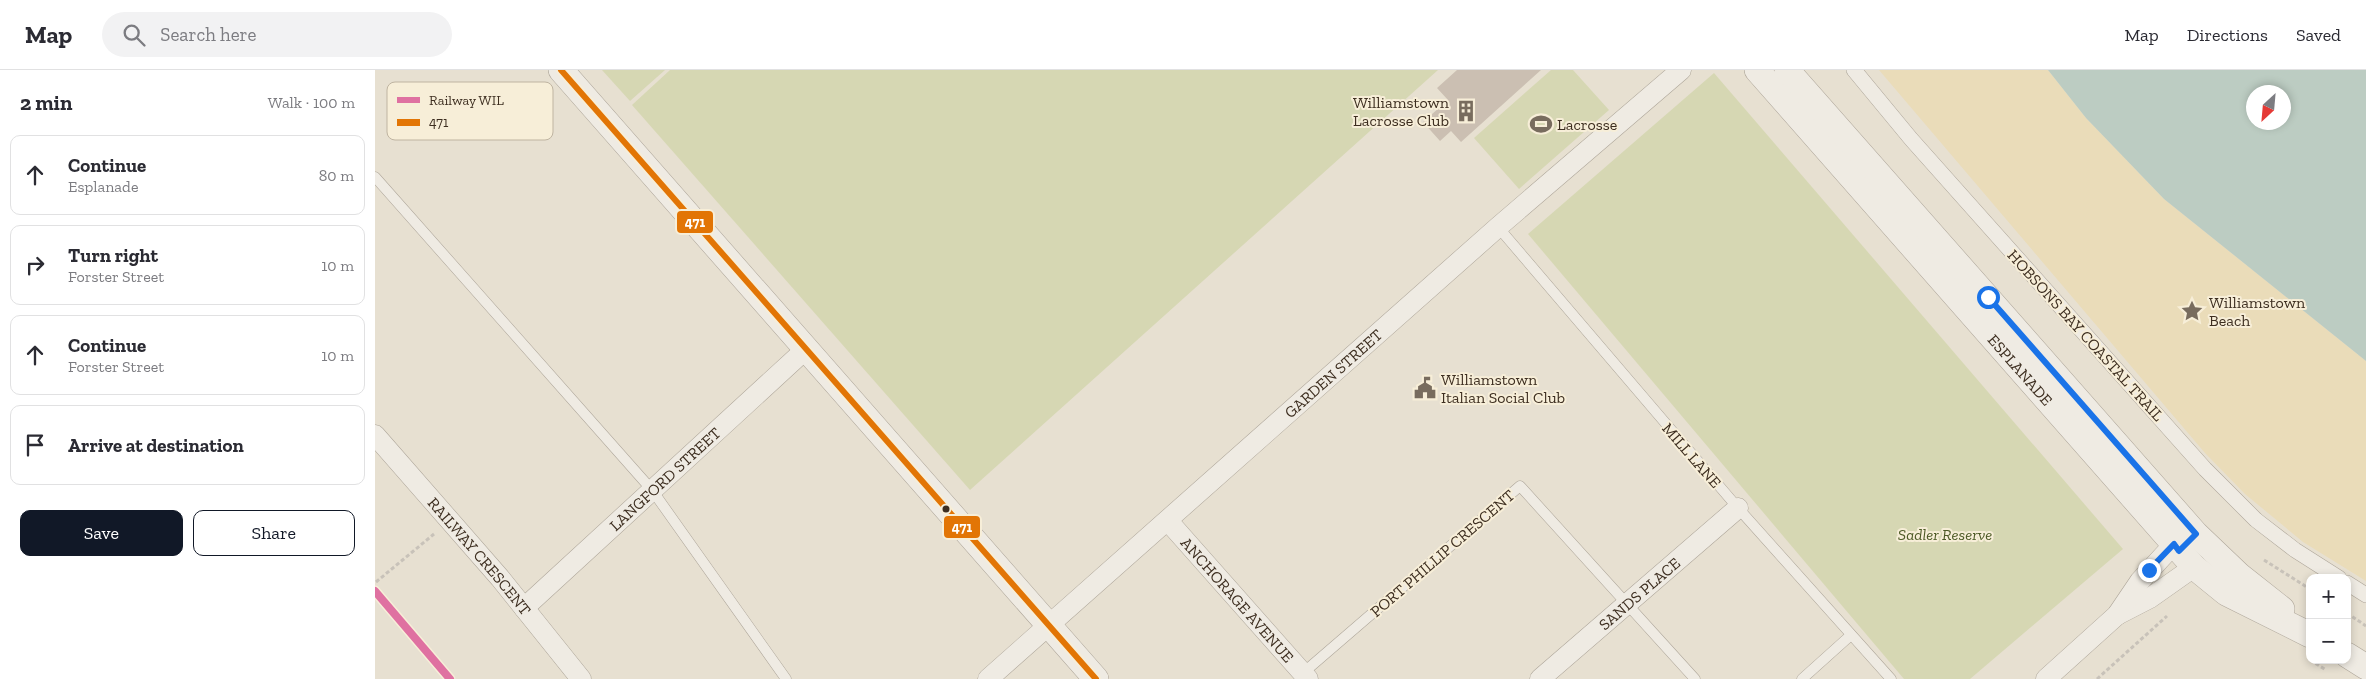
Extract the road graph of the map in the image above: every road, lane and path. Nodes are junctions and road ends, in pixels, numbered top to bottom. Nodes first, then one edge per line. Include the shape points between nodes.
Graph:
1 (561, 70) edge
2 (1681, 70) edge
3 (1757, 70) edge
4 (1787, 70) edge
5 (1854, 70) edge
6 (375, 176) edge
7 (1498, 227) junction
8 (806, 349) junction
9 (375, 434) edge
10 (652, 490) junction
11 (1738, 508) junction
12 (1168, 521) junction
13 (452, 522) junction
14 (2186, 549) junction
15 (2333, 574) edge
16 (377, 582) dead end
17 (2351, 586) edge
18 (2366, 595) edge
19 (1627, 603) junction
20 (524, 608) junction
21 (2117, 615) junction
22 (2169, 615) dead end
23 (2351, 617) edge
24 (1048, 625) junction
25 (2306, 626) edge
26 (2366, 626) edge
27 (1851, 635) junction
28 (2306, 645) edge
29 (2351, 658) edge
30 (2366, 667) edge
31 (1305, 676) edge
32 (581, 679) edge
33 (786, 679) edge
34 (988, 679) edge
35 (1096, 679) edge
36 (1540, 679) edge
37 (1695, 679) edge
38 (1801, 679) edge
39 (1891, 679) edge
40 (2046, 679) edge
41 (2097, 679) edge

1 - 8 street
2 - 7 street, GARDEN STREET
3 - 14 street, ESPLANADE
4 - 14 street, ESPLANADE
5 - 15 street, HOBSONS BAY COASTAL TRAIL via 1911,139 2205,469 2256,520
6 - 10 lane
7 - 11 lane, MILL LANE
7 - 12 street, GARDEN STREET
8 - 10 street, LANGFORD STREET
8 - 24 street
9 - 13 street, RAILWAY CRESCENT
10 - 20 street, LANGFORD STREET
10 - 33 lane
11 - 19 street, SANDS PLACE
11 - 27 lane, MILL LANE
12 - 24 street, GARDEN STREET
12 - 31 street, ANCHORAGE AVENUE
13 - 16 path
13 - 20 street, RAILWAY CRESCENT
14 - 21 street via 2140,581
14 - 21 street via 2150,598
14 - 25 street, ESPLANADE via 2243,579
14 - 28 street, ESPLANADE via 2226,593
17 - 18 street
19 - 31 lane, PORT PHILLIP CRESCENT via 1519,486
19 - 36 street, SANDS PLACE
19 - 37 lane, PORT PHILLIP CRESCENT
20 - 32 street, RAILWAY CRESCENT
21 - 40 street
22 - 41 path
23 - 26 path
24 - 34 street, GARDEN STREET
24 - 35 street
27 - 38 lane
27 - 39 lane, MILL LANE
29 - 30 street

